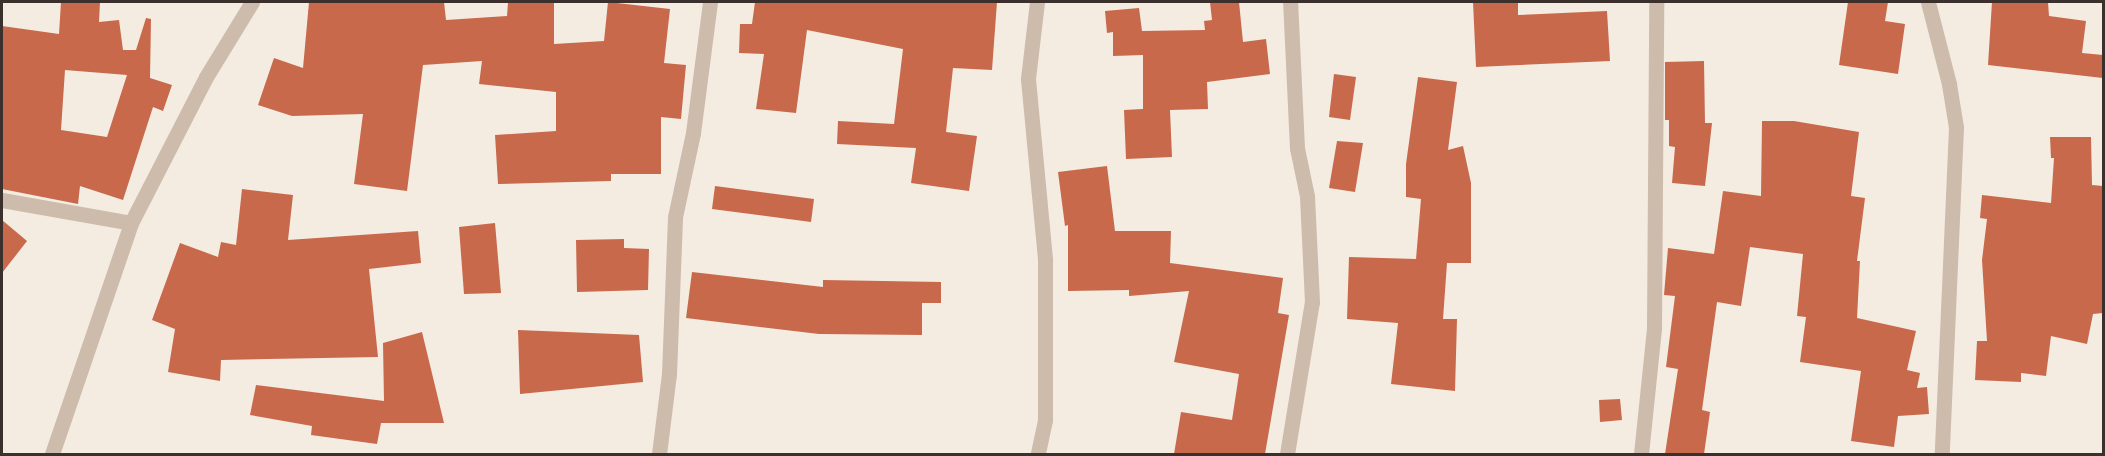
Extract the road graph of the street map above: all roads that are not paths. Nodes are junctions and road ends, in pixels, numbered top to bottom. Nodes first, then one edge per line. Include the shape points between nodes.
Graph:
1 (252, 2) edge
2 (710, 2) edge
3 (1037, 2) edge
4 (1290, 2) edge
5 (1656, 2) edge
6 (1928, 2) edge
7 (2, 200) edge
8 (131, 223) junction
9 (52, 454) edge
10 (658, 454) edge
11 (1038, 454) edge
12 (1287, 454) edge
13 (1641, 454) edge
14 (1942, 454) edge

1 - 8 street via 206,77
2 - 10 street via 694,123 674,224 669,374
3 - 11 street via 1028,79 1045,270 1045,420
4 - 12 street via 1297,148 1307,196 1312,302
5 - 13 street via 1654,329
6 - 14 street via 1953,102 1957,160
7 - 8 street
8 - 9 street

